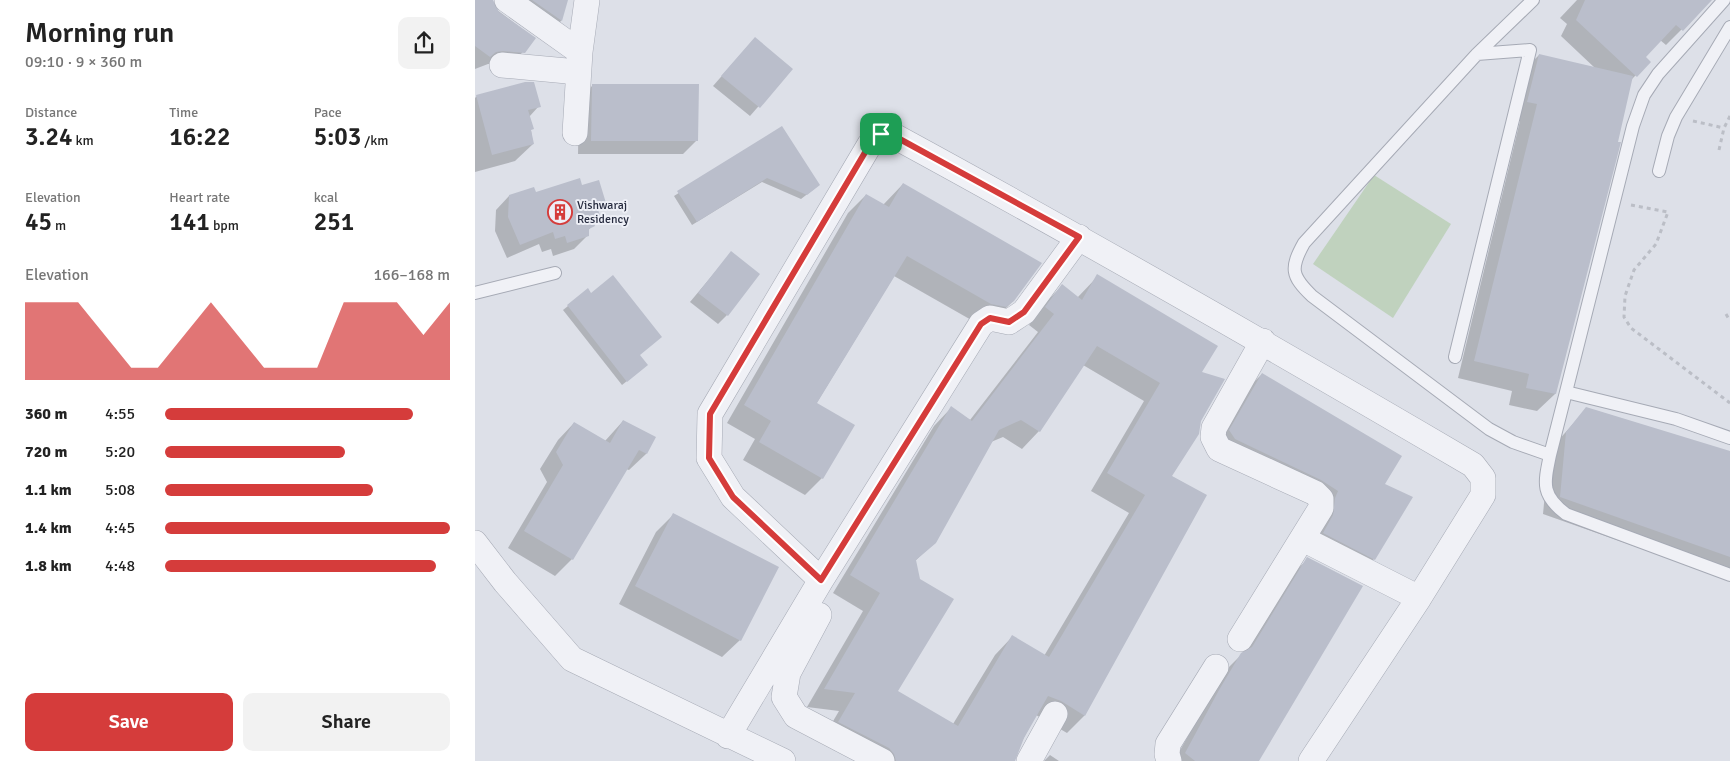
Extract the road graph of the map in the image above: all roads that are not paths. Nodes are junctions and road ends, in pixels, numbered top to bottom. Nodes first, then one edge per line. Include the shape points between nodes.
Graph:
1 (507, 0) edge
2 (587, 0) edge
3 (1533, 0) edge
4 (1724, 0) edge
5 (1730, 27) edge
6 (1477, 54) junction
7 (579, 62) junction
8 (502, 65) dead end
9 (575, 133) dead end
10 (1659, 171) dead end
11 (1079, 237) junction
12 (555, 273) dead end
13 (475, 293) edge
14 (1263, 341) junction
15 (1455, 357) dead end
16 (1566, 392) junction
17 (1730, 438) edge
18 (1550, 455) junction
19 (887, 498) dead end
20 (1303, 539) junction
21 (475, 543) edge
22 (1730, 575) edge
23 (821, 580) junction
24 (1419, 598) junction
25 (1240, 639) dead end
26 (1217, 667) dead end
27 (1055, 714) dead end
28 (728, 736) junction
29 (783, 761) edge
30 (882, 761) edge
31 (1029, 761) edge
32 (1169, 761) edge
33 (1311, 761) edge

1 - 7 street
2 - 7 street
3 - 6 lane
4 - 16 lane via 1658,74 1644,96 1633,126
5 - 10 lane via 1676,117
6 - 15 lane via 1531,50
6 - 18 lane via 1304,243 1293,269 1299,284 1311,296 1489,430
7 - 8 street
7 - 9 street
11 - 14 street
11 - 23 street via 1024,312 1009,322 990,318 981,324
11 - 23 street via 896,137 881,134 870,144 710,414 709,458 733,497
12 - 13 lane
14 - 20 street via 1213,437 1219,448 1315,493 1321,499 1321,508
14 - 24 street via 1473,465 1483,478 1483,495
16 - 17 lane via 1676,419
16 - 18 lane
18 - 22 lane via 1545,490 1552,503 1566,514
19 - 30 street via 807,635 788,673 783,697 796,716
20 - 24 street
20 - 25 street
21 - 28 street via 572,659
23 - 28 street
24 - 33 street
26 - 32 street via 1168,744
27 - 31 street
28 - 29 street

